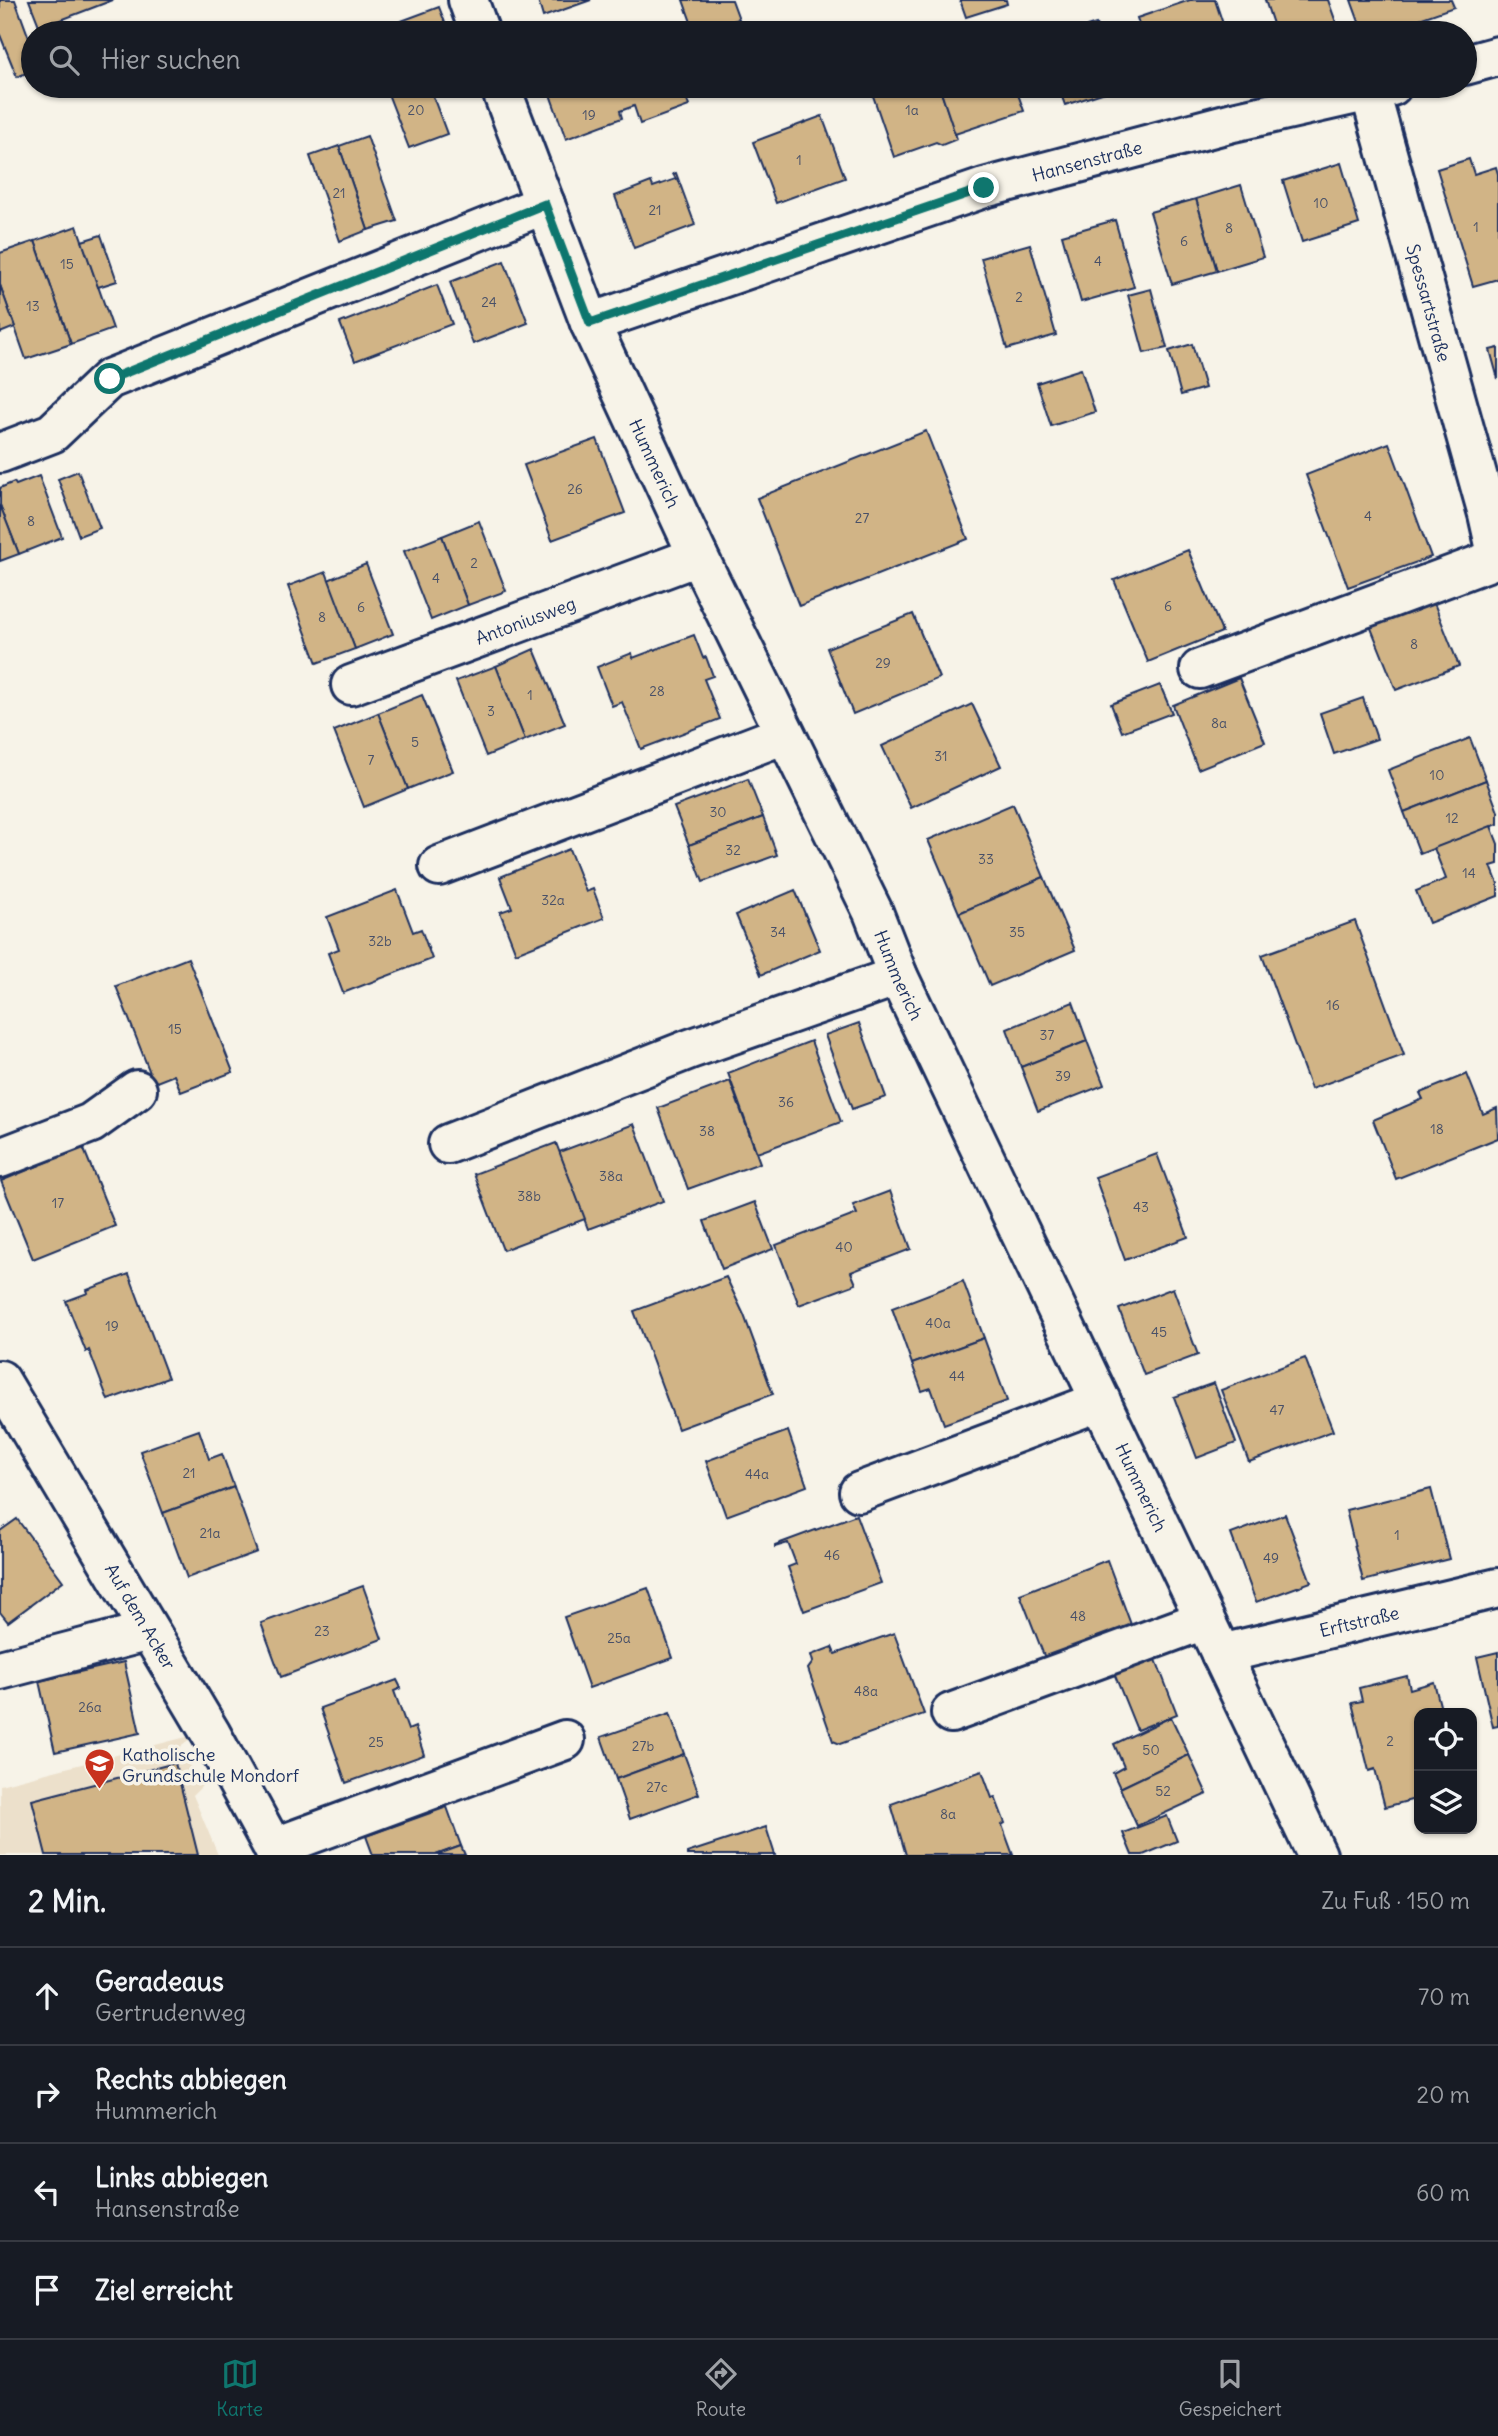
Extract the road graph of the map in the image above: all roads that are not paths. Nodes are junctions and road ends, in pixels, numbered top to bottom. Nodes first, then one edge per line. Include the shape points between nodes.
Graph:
1 (468, 0) edge
2 (476, 21) edge
3 (1498, 55) edge
4 (1477, 61) edge
5 (505, 98) edge
6 (1341, 98) edge
7 (1383, 98) edge
8 (545, 204) junction
9 (590, 323) junction
10 (0, 453) edge
11 (1493, 513) edge
12 (698, 556) junction
13 (1498, 558) edge
14 (1200, 669) dead end
15 (351, 685) dead end
16 (785, 734) junction
17 (439, 866) dead end
18 (898, 976) junction
19 (137, 1090) dead end
20 (448, 1144) dead end
21 (0, 1158) edge
22 (0, 1380) edge
23 (1101, 1401) junction
24 (859, 1492) dead end
25 (1498, 1588) edge
26 (1204, 1620) junction
27 (149, 1631) junction
28 (1221, 1654) junction
29 (0, 1670) edge
30 (951, 1713) dead end
31 (565, 1740) dead end
32 (275, 1852) edge
33 (1317, 1855) edge

1 - 2 street
3 - 4 street
5 - 8 street, Hummerich
6 - 9 street, Hansenstraße via 984,188
7 - 11 street, Spessartstraße
8 - 9 street, Hummerich
8 - 10 street via 110,379 52,433
9 - 12 street, Hummerich
11 - 13 street, Spessartstraße
12 - 15 street, Antoniusweg
12 - 16 street, Hummerich
13 - 14 street
16 - 17 street
16 - 18 street, Hummerich via 873,912
18 - 20 street via 690,1049
18 - 23 street, Hummerich
19 - 21 street via 91,1123
22 - 27 street, Auf dem Acker
23 - 24 street
23 - 26 street, Hummerich
25 - 28 street, Erftstraße
26 - 28 street, Hummerich
26 - 30 street
27 - 29 street
27 - 32 street, Auf dem Acker
28 - 33 street, Hummerich
31 - 32 street

